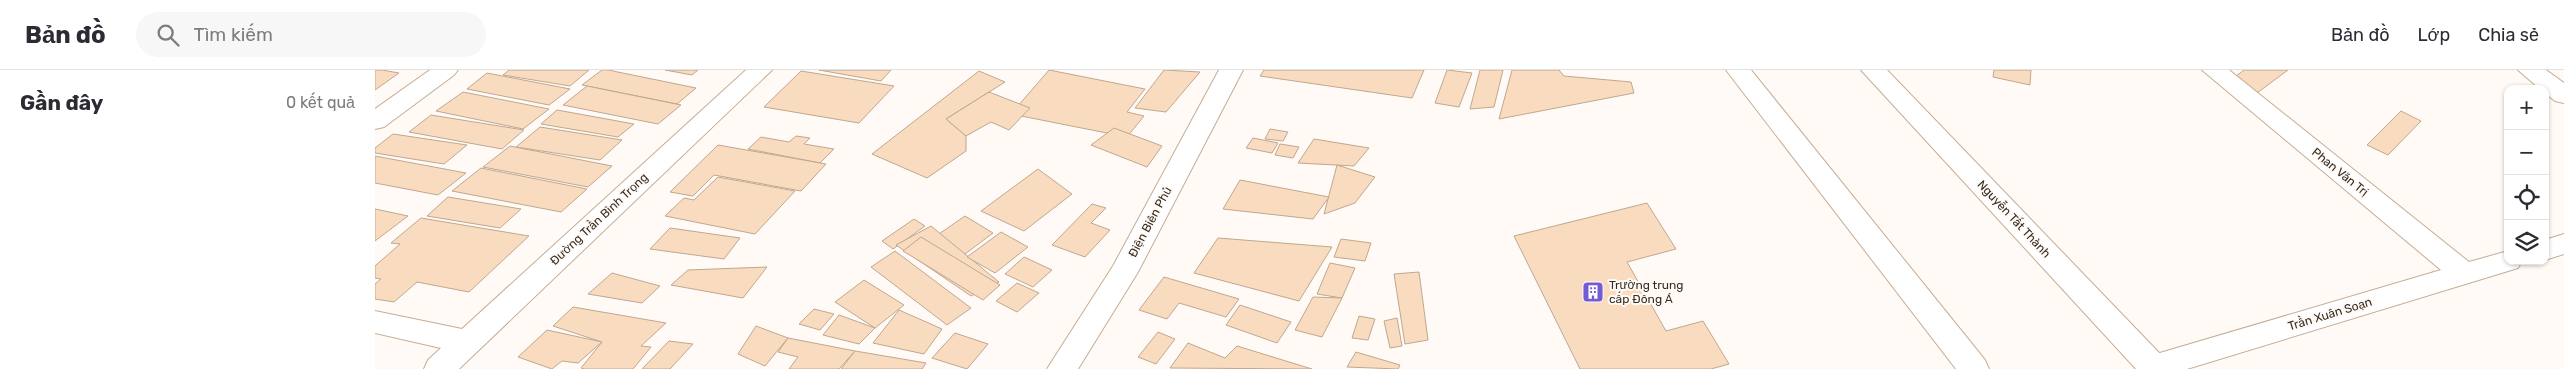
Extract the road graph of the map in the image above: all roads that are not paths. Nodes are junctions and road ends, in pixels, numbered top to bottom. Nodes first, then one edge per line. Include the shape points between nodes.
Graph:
1 (446, 70) edge
2 (760, 70) edge
3 (1231, 70) edge
4 (1738, 70) edge
5 (1873, 70) edge
6 (2214, 70) edge
7 (2530, 70) edge
8 (2564, 95) edge
9 (375, 121) edge
10 (2564, 244) edge
11 (2549, 249) edge
12 (2504, 262) edge
13 (2465, 274) junction
14 (375, 322) edge
15 (466, 342) junction
16 (2154, 368) edge
17 (439, 369) edge
18 (1062, 369) edge
19 (1974, 369) edge

1 - 9 street
2 - 15 street, Đường Trần Bình Trọng
3 - 18 street, Điện Biên Phủ via 1123,272
4 - 19 street
5 - 16 street, Nguyễn Tất Thành
6 - 13 street, Phan Văn Trị
7 - 8 street
10 - 11 street
12 - 13 street, Trần Xuân Soạn
13 - 16 street, Trần Xuân Soạn
14 - 15 street
15 - 17 street, Đường Trần Bình Trọng

